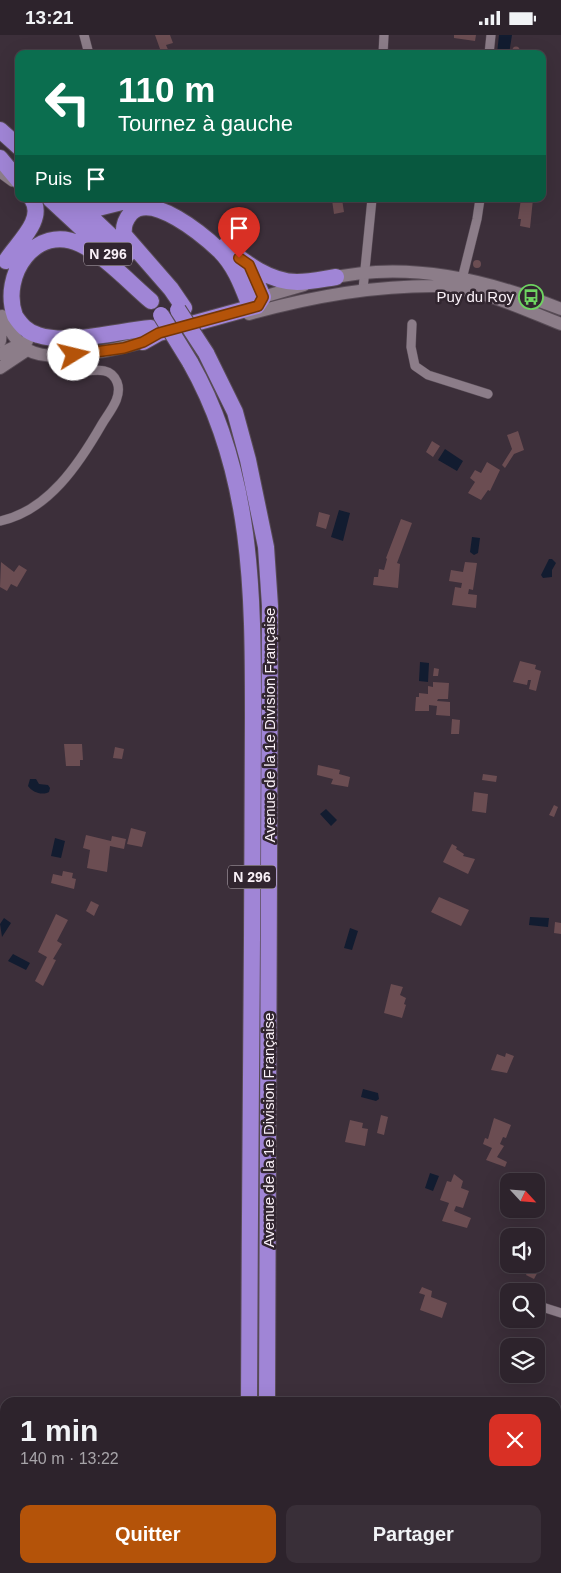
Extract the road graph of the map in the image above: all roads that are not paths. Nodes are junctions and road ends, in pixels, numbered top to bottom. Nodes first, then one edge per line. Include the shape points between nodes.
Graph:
1 (84, 35) edge
2 (384, 35) edge
3 (491, 35) edge
4 (88, 50) edge
5 (383, 50) edge
6 (489, 50) edge
7 (0, 130) edge
8 (15, 143) edge
9 (0, 152) edge
10 (0, 158) edge
11 (15, 166) edge
12 (0, 173) edge
13 (15, 176) edge
14 (15, 184) edge
15 (33, 202) edge
16 (53, 202) edge
17 (75, 202) edge
18 (87, 202) edge
19 (132, 202) edge
20 (138, 202) edge
21 (141, 202) edge
22 (144, 202) edge
23 (372, 202) edge
24 (480, 202) edge
25 (249, 265) junction
26 (0, 276) edge
27 (336, 277) junction
28 (364, 282) junction
29 (461, 283) junction
30 (151, 301) junction
31 (256, 301) junction
32 (556, 307) edge
33 (181, 309) junction
34 (1, 311) edge
35 (526, 311) junction
36 (557, 320) edge
37 (412, 323) dead end
38 (148, 329) junction
39 (0, 341) edge
40 (27, 341) junction
41 (0, 353) edge
42 (59, 355) junction
43 (0, 368) edge
44 (488, 394) dead end
45 (0, 521) edge
46 (545, 1308) edge
47 (561, 1313) edge
48 (249, 1397) edge
49 (267, 1397) edge

1 - 4 street
2 - 5 street
3 - 6 street
7 - 8 highway
9 - 11 highway
10 - 13 highway
12 - 14 street
15 - 26 highway via 36,213 31,226 6,261
16 - 30 highway, N 296 via 118,263
17 - 33 highway, Avenue de la 1e Division Française / N 296
18 - 19 highway via 98,208
20 - 33 highway via 138,208 126,220 124,235 171,289
21 - 31 highway via 174,217 220,251
22 - 25 highway via 175,207
23 - 28 street
24 - 29 street
25 - 27 highway via 272,277 297,282
25 - 31 highway
27 - 28 main road
27 - 31 main road
28 - 29 main road via 422,281 441,287
28 - 29 main road via 428,273
28 - 31 main road
28 - 38 main road via 311,298
29 - 32 main road via 508,289
29 - 35 main road
30 - 38 highway, N 296
30 - 40 highway via 81,244 71,240 50,240 22,255 8,281 7,298
31 - 38 highway via 159,333
32 - 35 street via 542,310 532,307
33 - 49 highway, Avenue de la 1e Division Française / N 296, bridge via 208,351 235,412 266,547 271,635
34 - 39 main road
34 - 40 main road
35 - 36 main road
37 - 44 street via 411,347 415,366 428,375
38 - 40 highway
38 - 42 main road via 124,348
38 - 48 highway, Avenue de la 1e Division Française / N 296, bridge via 190,362 208,398 230,456 245,529 250,574 253,817
40 - 41 main road
40 - 42 main road
40 - 43 main road
42 - 45 street via 62,367 68,371 105,371 112,375 117,382 118,394 92,443 68,476 18,517
46 - 47 street

